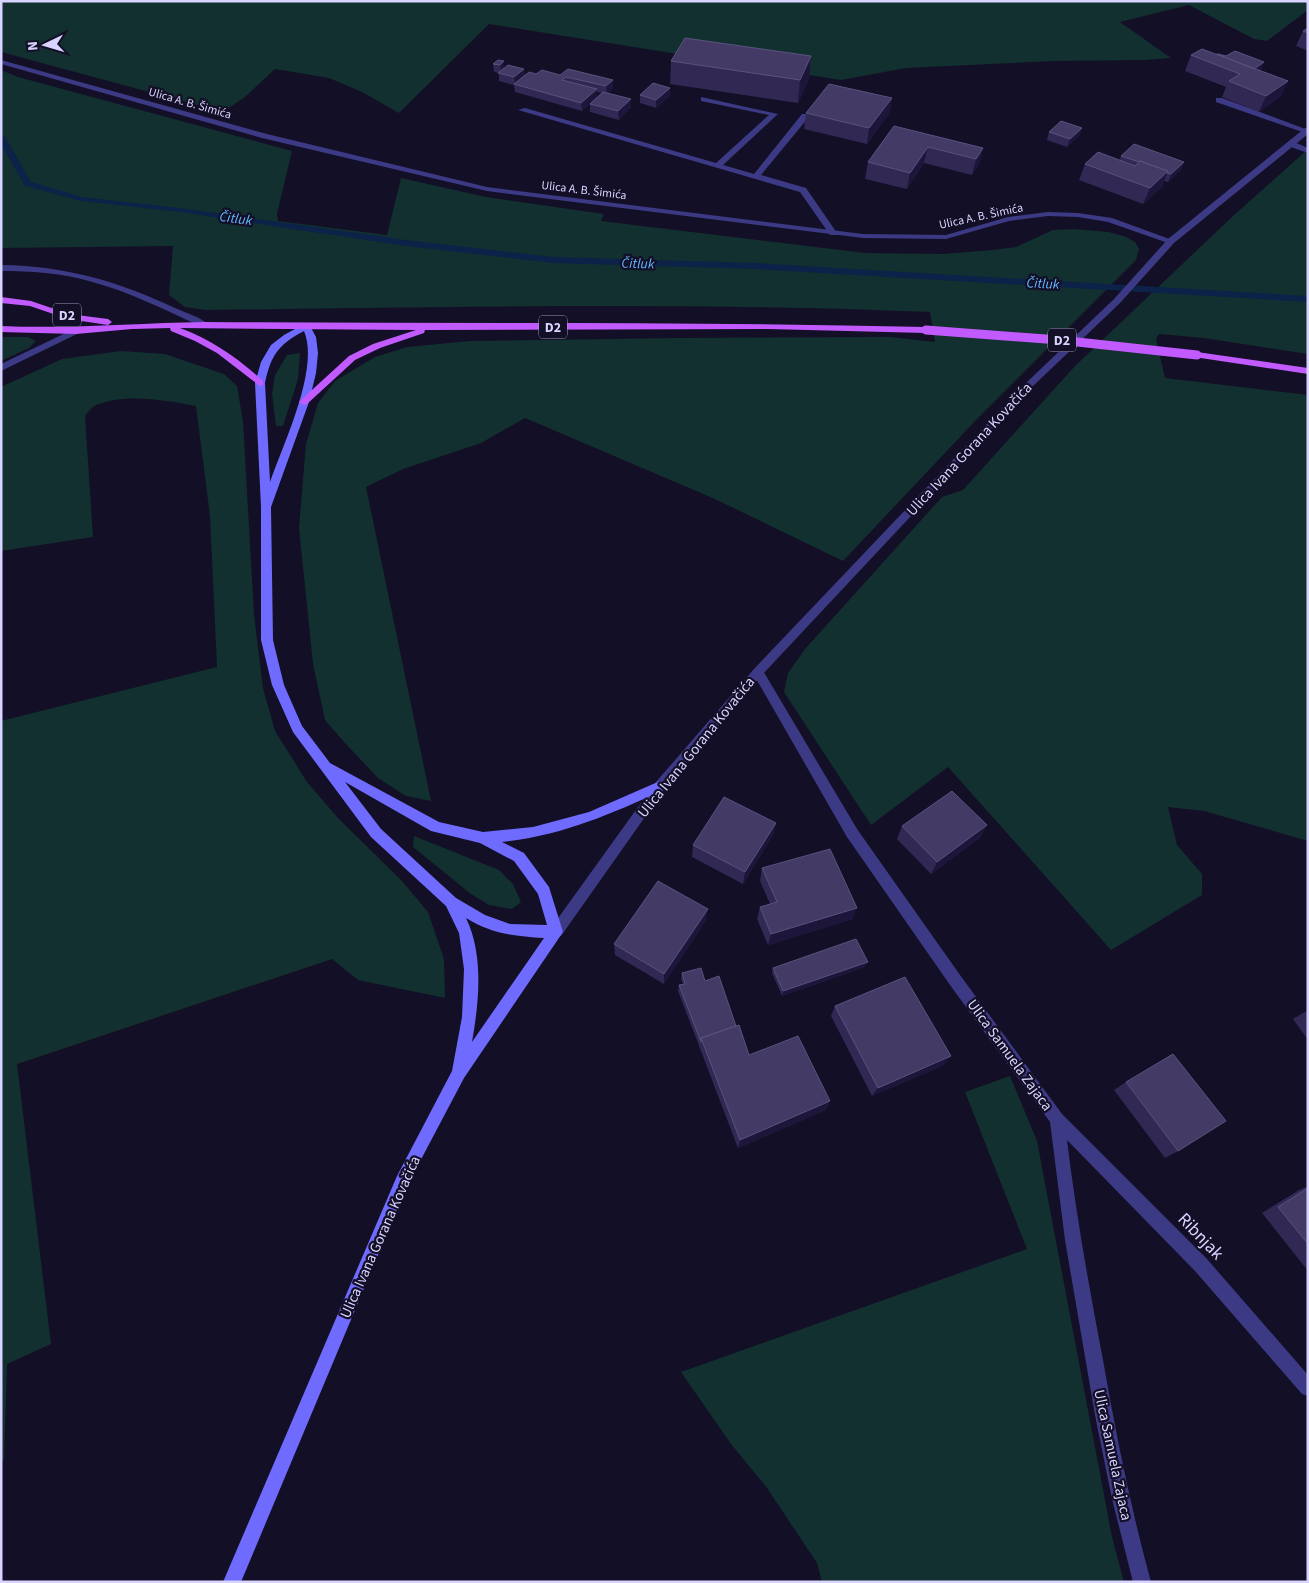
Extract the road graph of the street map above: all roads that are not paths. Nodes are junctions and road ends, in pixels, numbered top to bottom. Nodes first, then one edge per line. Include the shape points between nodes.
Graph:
1 (1, 62) edge
2 (704, 99) dead end
3 (1219, 100) dead end
4 (522, 110) dead end
5 (805, 116) dead end
6 (1307, 131) edge
7 (1291, 144) junction
8 (1308, 151) edge
9 (718, 165) junction
10 (756, 176) junction
11 (833, 233) junction
12 (1172, 241) junction
13 (1, 268) edge
14 (1, 300) edge
15 (162, 325) junction
16 (205, 325) junction
17 (132, 326) junction
18 (306, 326) junction
19 (433, 327) junction
20 (1, 329) edge
21 (76, 331) junction
22 (1, 368) edge
23 (1308, 371) edge
24 (260, 383) junction
25 (304, 402) junction
26 (266, 508) junction
27 (758, 672) junction
28 (324, 764) junction
29 (660, 786) junction
30 (483, 838) junction
31 (451, 902) junction
32 (556, 932) junction
33 (459, 1073) junction
34 (1057, 1119) junction
35 (1308, 1388) edge
36 (232, 1582) edge
37 (1142, 1582) edge

1 - 11 street, Ulica A. B. Šimića via 265,136 487,189
2 - 9 street via 774,114
3 - 6 street
4 - 9 street
5 - 10 street
6 - 7 street, Ulica Ivana Gorana Kovačića
7 - 8 street
7 - 12 street, Ulica Ivana Gorana Kovačića
9 - 10 street
10 - 11 street via 803,190
11 - 12 street, Ulica A. B. Šimića via 946,237 1008,219 1048,214 1109,220
12 - 27 street, Ulica Ivana Gorana Kovačića via 1118,301 1028,386
13 - 16 street via 60,272 102,281
14 - 17 main road, D2 via 31,304 68,316
15 - 16 main road, D2
15 - 17 main road, D2
15 - 24 main road via 215,346
16 - 18 main road, D2
17 - 21 main road, D2
18 - 19 main road, D2
18 - 24 main road via 283,338 271,350 263,363
18 - 25 main road via 313,354
19 - 23 main road, D2, bridge via 768,326 926,330 1059,340
19 - 25 main road via 354,357
20 - 21 main road, D2
21 - 22 street
24 - 26 main road
25 - 26 main road
26 - 28 main road via 267,640 278,684 297,729
27 - 29 street, Ulica Ivana Gorana Kovačića
27 - 34 street, Ulica Samuela Zajaca via 852,833
28 - 30 main road via 436,827
28 - 31 main road via 376,833
29 - 30 main road via 591,817 533,833
29 - 32 street, Ulica Ivana Gorana Kovačića
30 - 32 main road via 519,857 544,891
31 - 32 main road via 481,920 510,930
31 - 33 main road via 466,933 471,969 469,1017
32 - 33 main road, Ulica Ivana Gorana Kovačića
33 - 36 main road, Ulica Ivana Gorana Kovačića via 402,1181
34 - 35 street, Ribnjak via 1201,1264
34 - 37 street, Ulica Samuela Zajaca via 1064,1182 1100,1396

